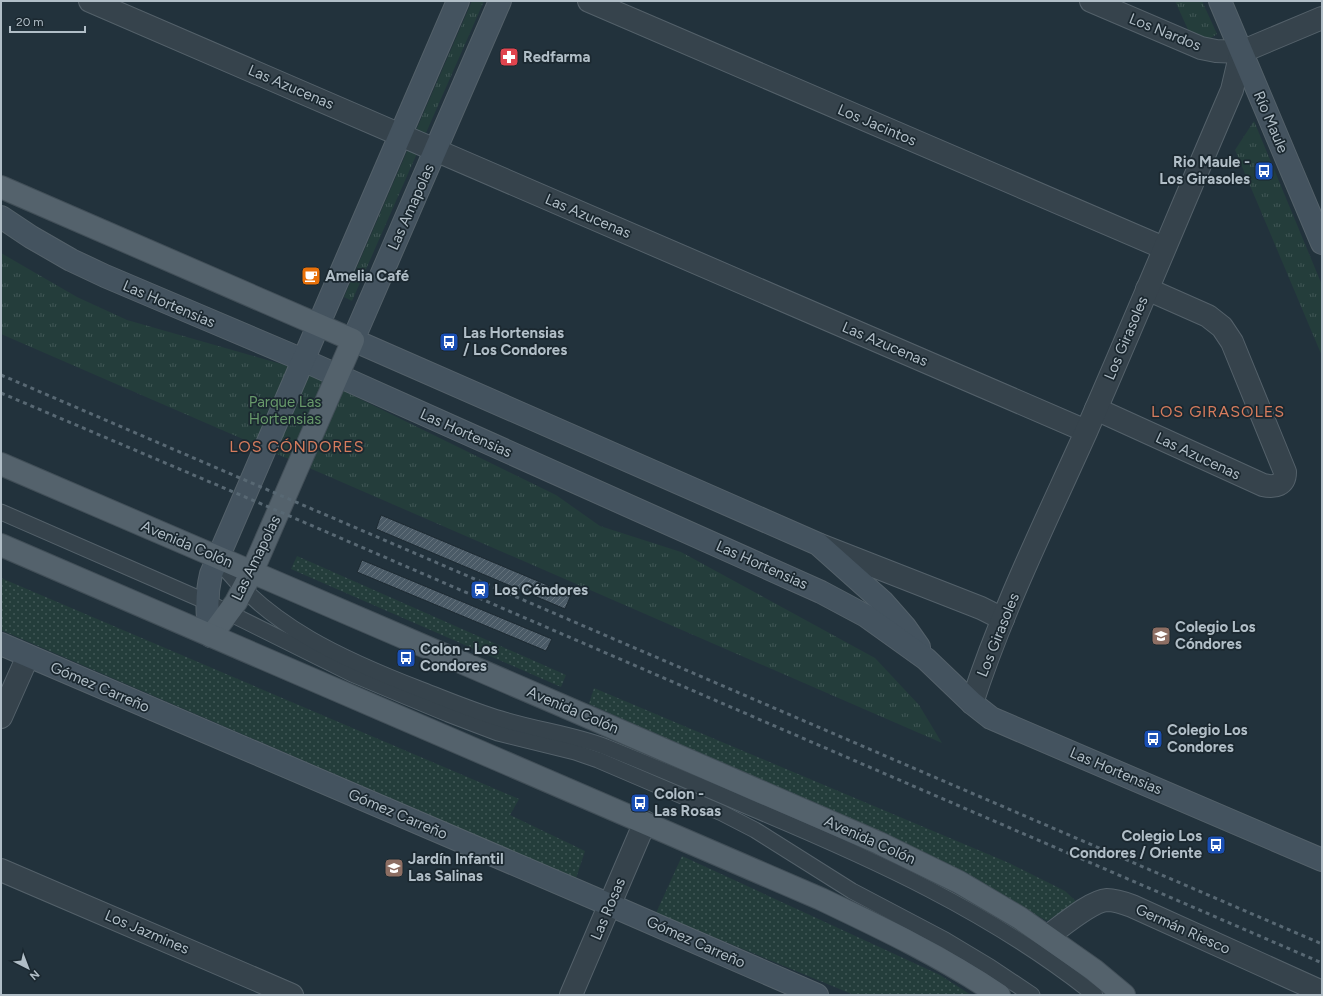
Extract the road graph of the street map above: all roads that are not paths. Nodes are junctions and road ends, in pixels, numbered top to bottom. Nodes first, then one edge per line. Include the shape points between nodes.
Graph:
1 (90, 1) edge
2 (458, 1) edge
3 (500, 1) edge
4 (589, 1) edge
5 (1092, 1) edge
6 (1220, 1) edge
7 (1322, 18) edge
8 (1241, 52) junction
9 (400, 135) junction
10 (436, 151) junction
11 (1, 187) edge
12 (1, 216) edge
13 (1322, 243) edge
14 (1164, 248) junction
15 (1146, 289) junction
16 (317, 324) junction
17 (353, 340) junction
18 (302, 360) junction
19 (337, 376) junction
20 (1096, 409) junction
21 (1086, 431) junction
22 (1, 464) edge
23 (1, 512) edge
24 (818, 544) junction
25 (1, 546) edge
26 (217, 557) junction
27 (248, 581) junction
28 (207, 602) junction
29 (228, 613) junction
30 (1003, 619) junction
31 (211, 636) junction
32 (1, 644) edge
33 (28, 656) junction
34 (926, 659) junction
35 (972, 703) junction
36 (1, 717) edge
37 (645, 822) junction
38 (1322, 860) edge
39 (1, 870) edge
40 (610, 905) junction
41 (1048, 936) junction
42 (1322, 992) edge
43 (292, 995) edge
44 (571, 995) edge
45 (817, 995) edge
46 (999, 995) edge
47 (1032, 995) edge
48 (1095, 995) edge
49 (1124, 995) edge

1 - 9 street, Las Azucenas
2 - 9 street, Las Amapolas
3 - 10 street, Las Amapolas
4 - 14 street, Los Jacintos
5 - 8 street, Los Nardos via 1201,48
6 - 8 street, Río Maule
7 - 8 street
8 - 13 street, Río Maule
8 - 14 street, Los Girasoles via 1232,90
9 - 10 street, Las Azucenas
9 - 16 street, Las Amapolas
10 - 17 street, Las Amapolas
10 - 21 street, Las Azucenas
11 - 16 main road, Las Hortensias
12 - 18 street, Las Hortensias via 71,260
14 - 15 street, Los Girasoles
15 - 20 street, Los Girasoles
15 - 20 street, Las Azucenas via 1208,316 1227,333 1285,472 1283,481 1280,485 1263,486
16 - 17 main road, Las Hortensias
16 - 18 street, Las Amapolas
17 - 19 main road, Las Amapolas
17 - 24 street, Las Hortensias
18 - 19 street, Las Hortensias
18 - 26 street, Las Amapolas
19 - 27 main road, Las Amapolas
19 - 34 street, Las Hortensias via 821,592 866,616
20 - 21 street, Los Girasoles
21 - 30 street, Los Girasoles
22 - 26 main road, Avenida Colón
23 - 28 lane
24 - 30 street, Las Hortensias
24 - 34 street, Las Hortensias via 894,614
25 - 31 main road
26 - 27 main road, Avenida Colón
26 - 28 street, Las Amapolas via 211,574
27 - 29 main road, Las Amapolas
27 - 41 main road, Avenida Colón via 879,843 958,882
27 - 48 lane via 267,608 298,631 362,665 501,720 606,747 804,830 892,870 961,906 1003,931
28 - 29 lane
28 - 31 street, Las Amapolas
29 - 31 main road, Las Amapolas
29 - 47 lane via 352,674 448,714 498,733 598,760 722,813 755,830 852,891 945,940
30 - 35 street, Los Girasoles
31 - 37 main road
32 - 33 street, Gómez Carreño
33 - 36 street
33 - 40 street, Gómez Carreño
34 - 35 street, Las Hortensias
35 - 38 street, Las Hortensias via 1000,722
37 - 40 street, Las Rosas
37 - 46 main road via 860,917 944,960
39 - 43 street, Los Jazmines
40 - 44 street, Las Rosas
40 - 45 street, Gómez Carreño
41 - 42 street, Germán Riesco via 1102,901 1119,902
41 - 49 main road, Avenida Colón

